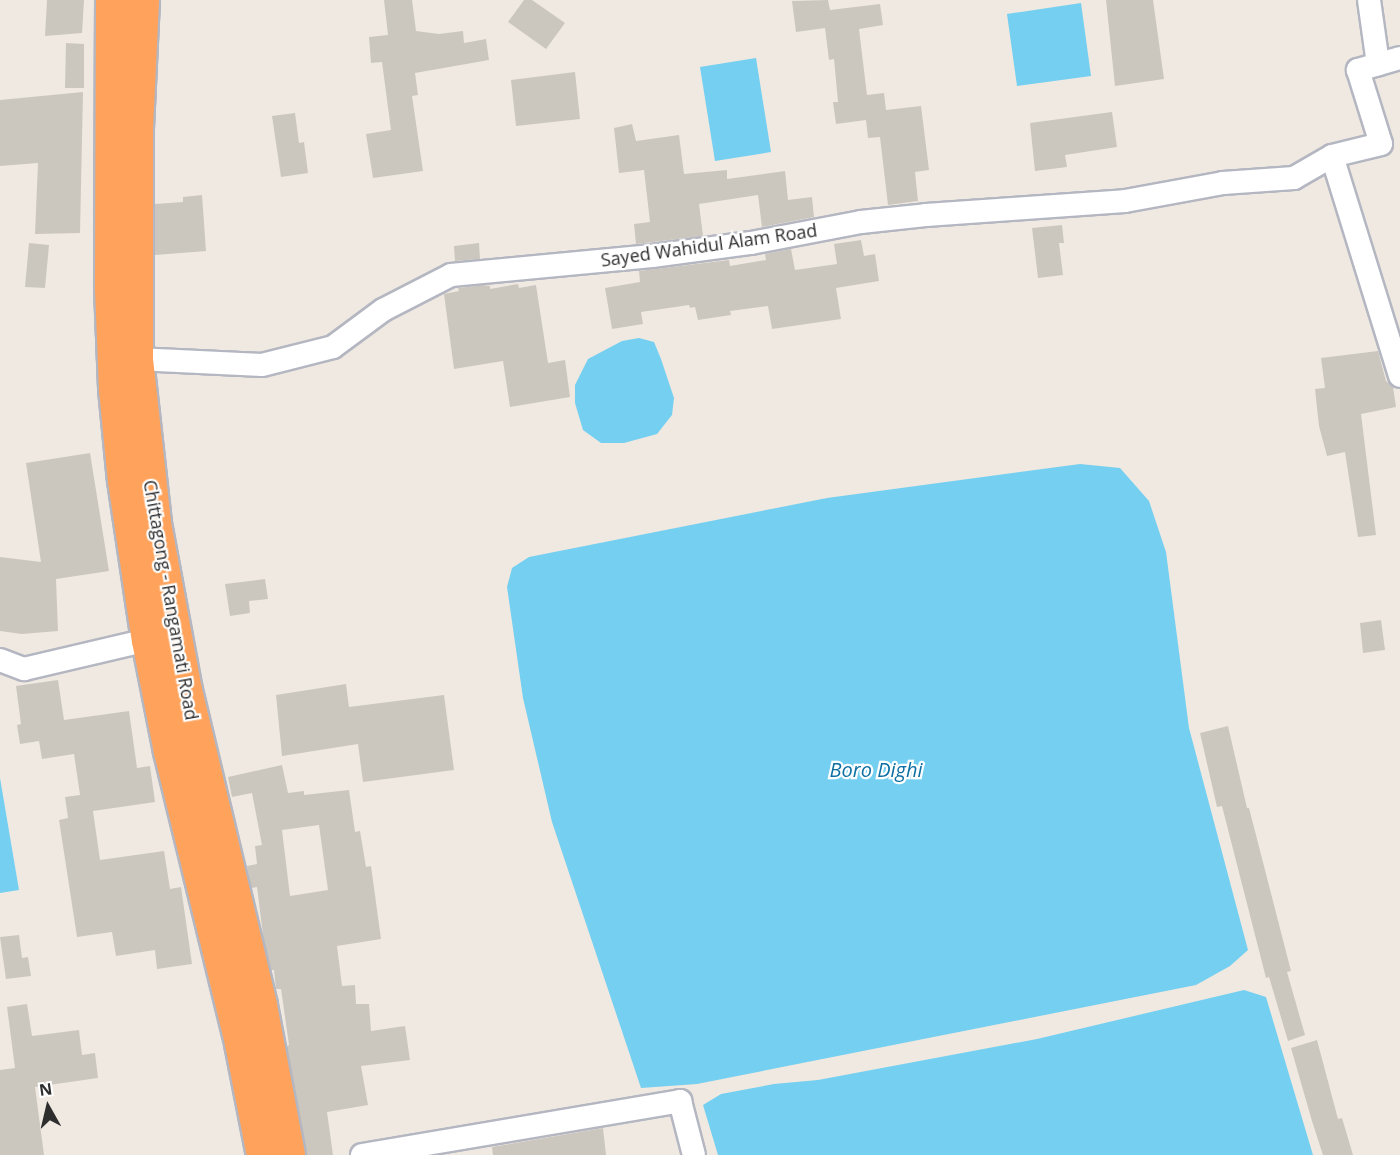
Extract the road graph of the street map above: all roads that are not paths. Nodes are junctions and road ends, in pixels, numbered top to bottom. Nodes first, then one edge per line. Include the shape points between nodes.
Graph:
1 (112, 0) edge
2 (142, 0) edge
3 (1369, 0) edge
4 (1400, 57) edge
5 (1378, 64) junction
6 (1332, 156) junction
7 (136, 359) junction
8 (1400, 376) edge
9 (148, 640) junction
10 (0, 660) edge
11 (263, 1155) edge
12 (288, 1155) edge
13 (362, 1155) edge
14 (694, 1155) edge

1 - 9 highway, Chittagong - Rangamati Road via 111,288 115,389
2 - 7 highway, Chittagong - Rangamati Road via 136,127
3 - 5 street
4 - 5 street
5 - 6 street, Sayed Wahidul Alam Road via 1358,70 1381,144
6 - 7 street, Sayed Wahidul Alam Road via 1294,178 1223,183 1125,201 861,222 707,249 451,275 383,310 333,347 262,365
6 - 8 street
7 - 12 highway, Chittagong - Rangamati Road via 154,523 185,690 260,1005
9 - 10 street via 24,669
9 - 11 highway, Chittagong - Rangamati Road
13 - 14 street via 680,1101

